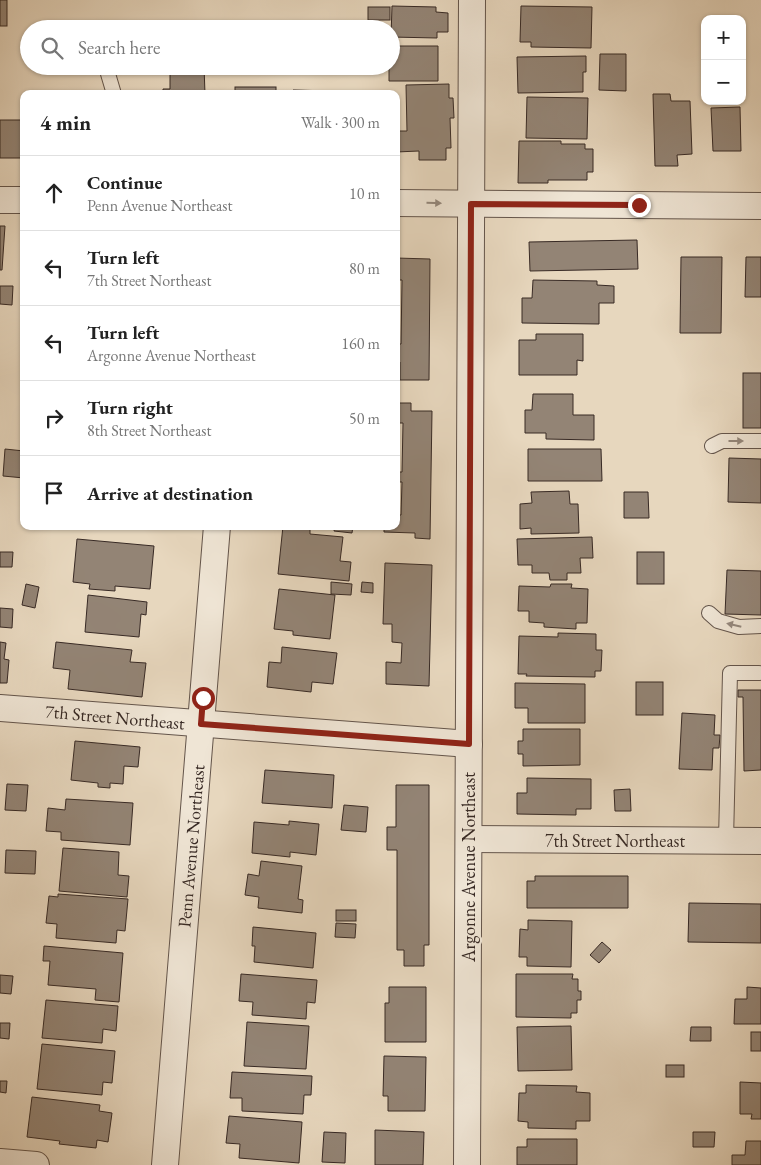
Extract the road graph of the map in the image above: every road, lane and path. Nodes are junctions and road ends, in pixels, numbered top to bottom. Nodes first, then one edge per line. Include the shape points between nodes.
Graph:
1 (472, 0) edge
2 (108, 75) edge
3 (113, 90) edge
4 (0, 200) edge
5 (20, 200) edge
6 (400, 203) edge
7 (471, 204) junction
8 (761, 206) edge
9 (761, 441) edge
10 (712, 446) dead end
11 (217, 530) edge
12 (709, 613) dead end
13 (761, 626) edge
14 (760, 673) dead end
15 (0, 708) edge
16 (201, 724) junction
17 (469, 744) junction
18 (468, 839) junction
19 (726, 840) junction
20 (761, 841) edge
21 (0, 1162) edge
22 (36, 1165) edge
23 (165, 1165) edge
24 (467, 1165) edge

1 - 7 street, Argonne Avenue Northeast
2 - 3 lane
4 - 5 street
6 -> 7 street
7 - 8 street
7 - 17 street, Argonne Avenue Northeast
10 -> 9 lane via 722,441
11 - 16 street, Penn Avenue Northeast
13 -> 12 lane via 739,627 718,621
14 - 19 lane via 730,673
15 - 16 street, 7th Street Northeast
16 - 17 street, 7th Street Northeast
16 - 23 street, Penn Avenue Northeast
17 - 18 street, Argonne Avenue Northeast
18 - 19 street, 7th Street Northeast
18 - 24 street, Argonne Avenue Northeast
19 - 20 street, 7th Street Northeast
21 - 22 street

